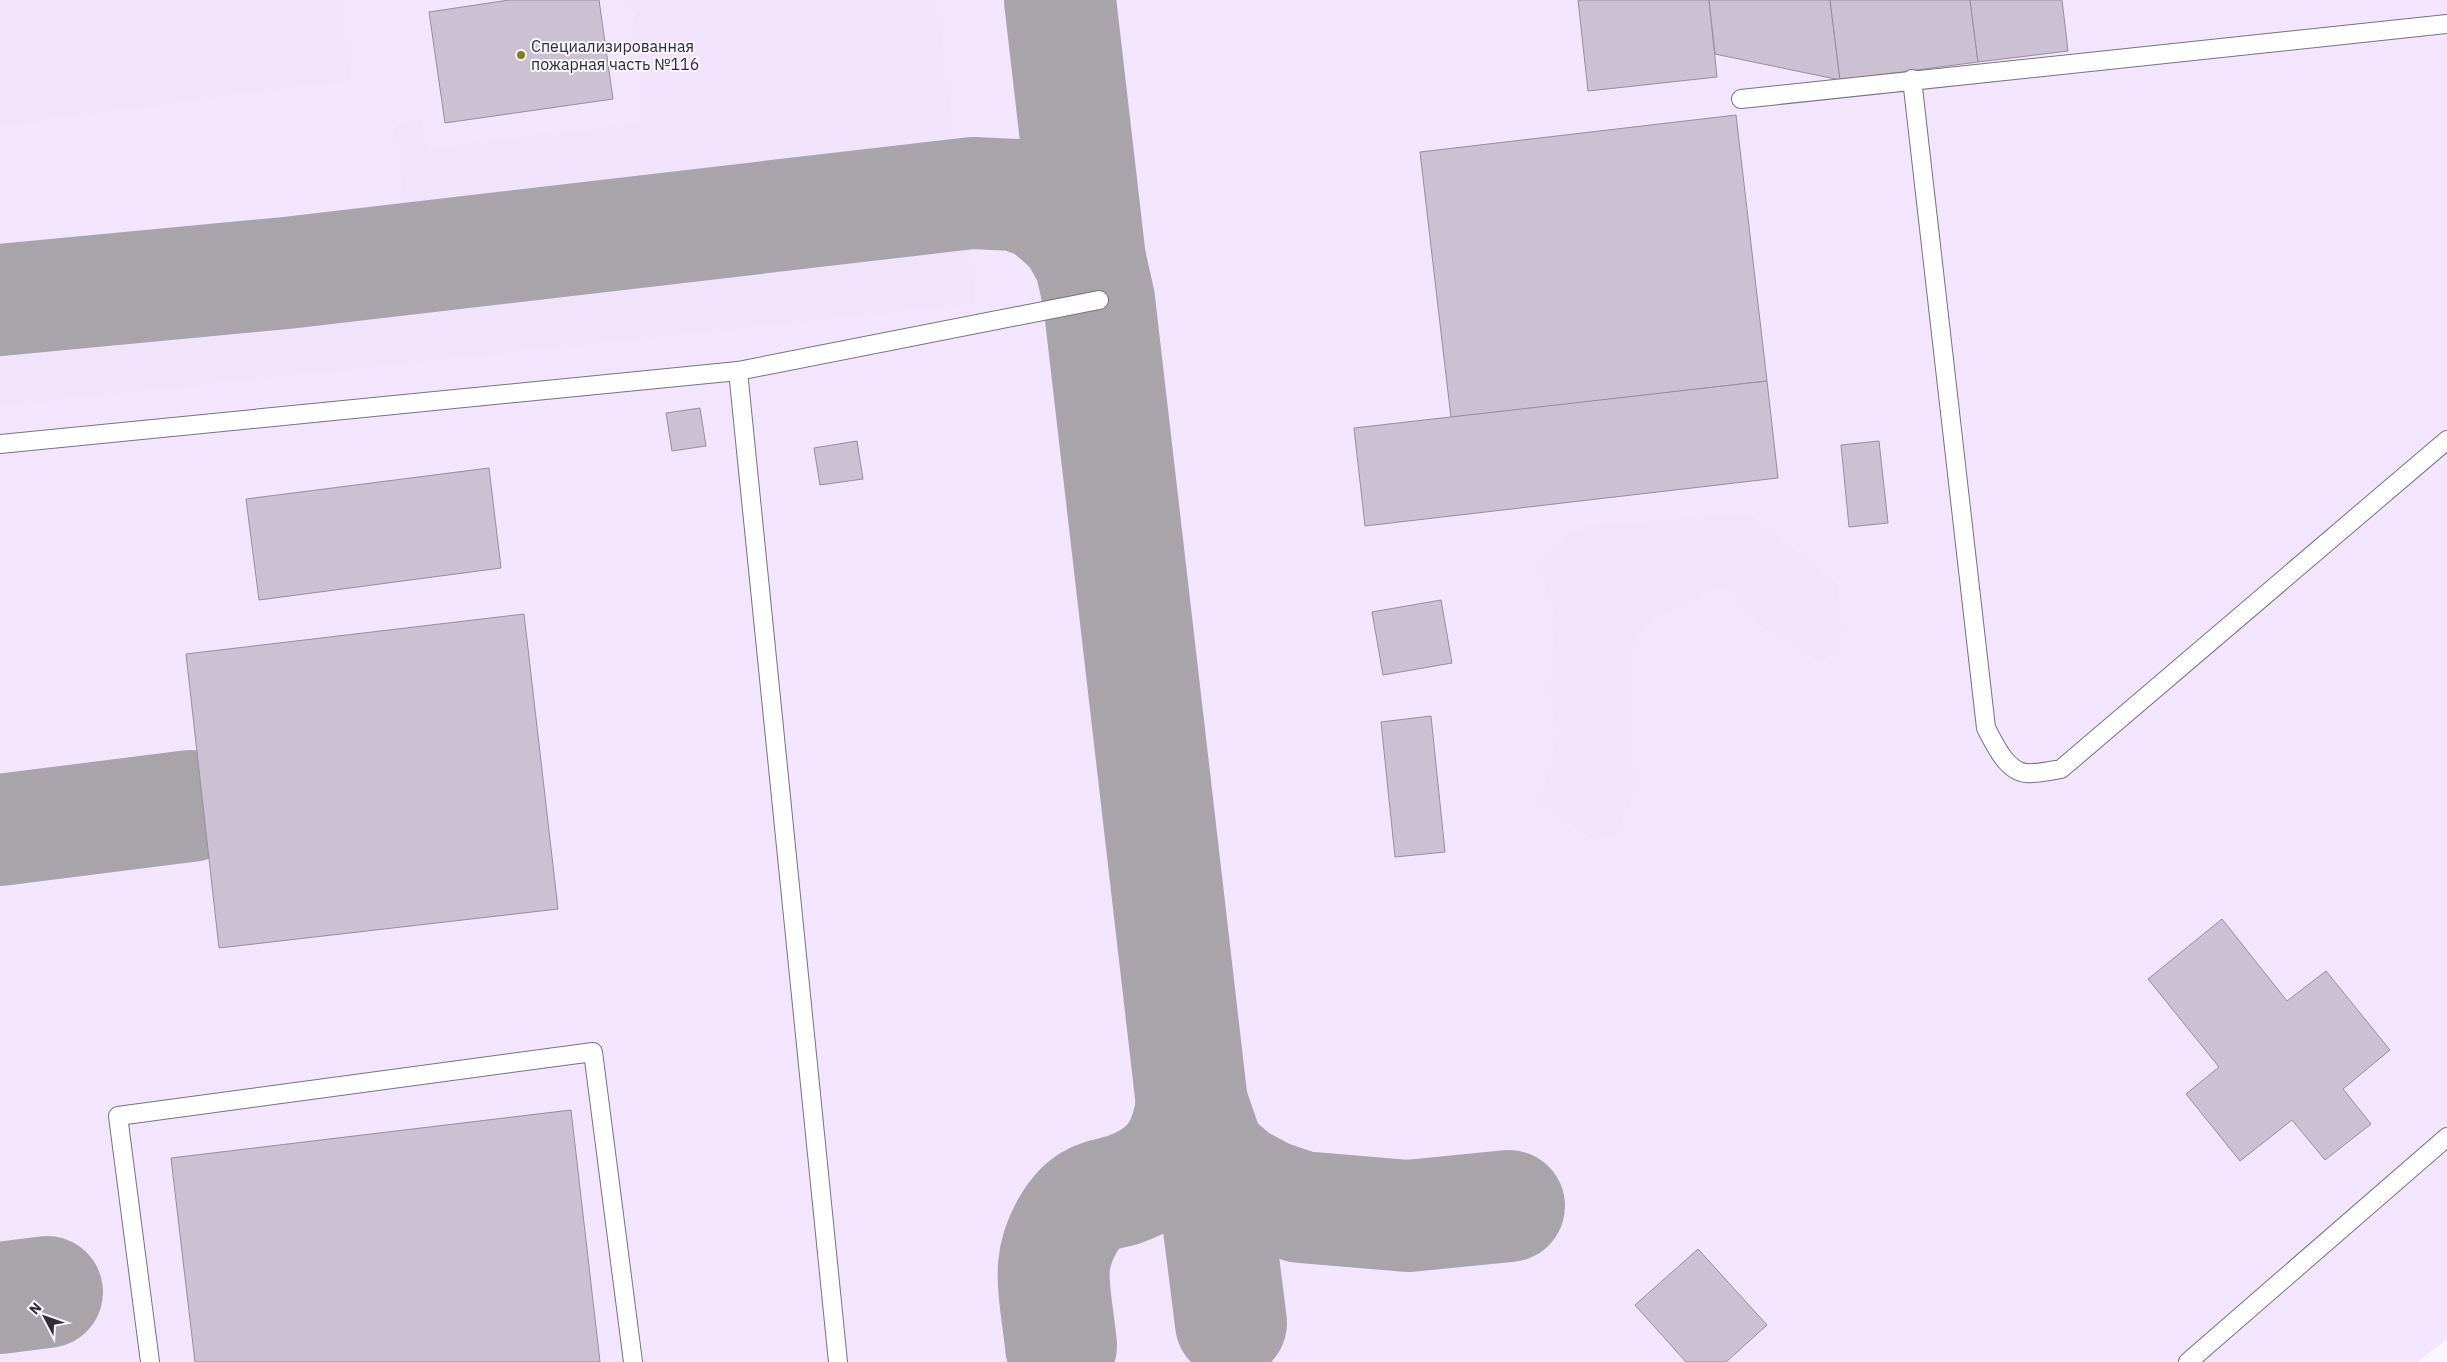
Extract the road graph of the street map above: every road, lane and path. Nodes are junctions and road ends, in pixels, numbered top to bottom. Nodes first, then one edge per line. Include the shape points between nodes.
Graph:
1 (2447, 24) edge
2 (1912, 79) junction
3 (1741, 99) dead end
4 (1099, 300) dead end
5 (738, 371) junction
6 (2447, 440) edge
7 (0, 444) edge
8 (2447, 1137) edge
9 (150, 1362) edge
10 (633, 1362) edge
11 (838, 1362) edge
12 (2188, 1362) edge

1 - 2 lane
2 - 3 lane
2 - 6 lane via 1986,728 2012,767 2025,773 2061,770
4 - 5 lane
5 - 7 lane
5 - 11 lane
8 - 12 lane
9 - 10 lane via 118,1116 593,1052

